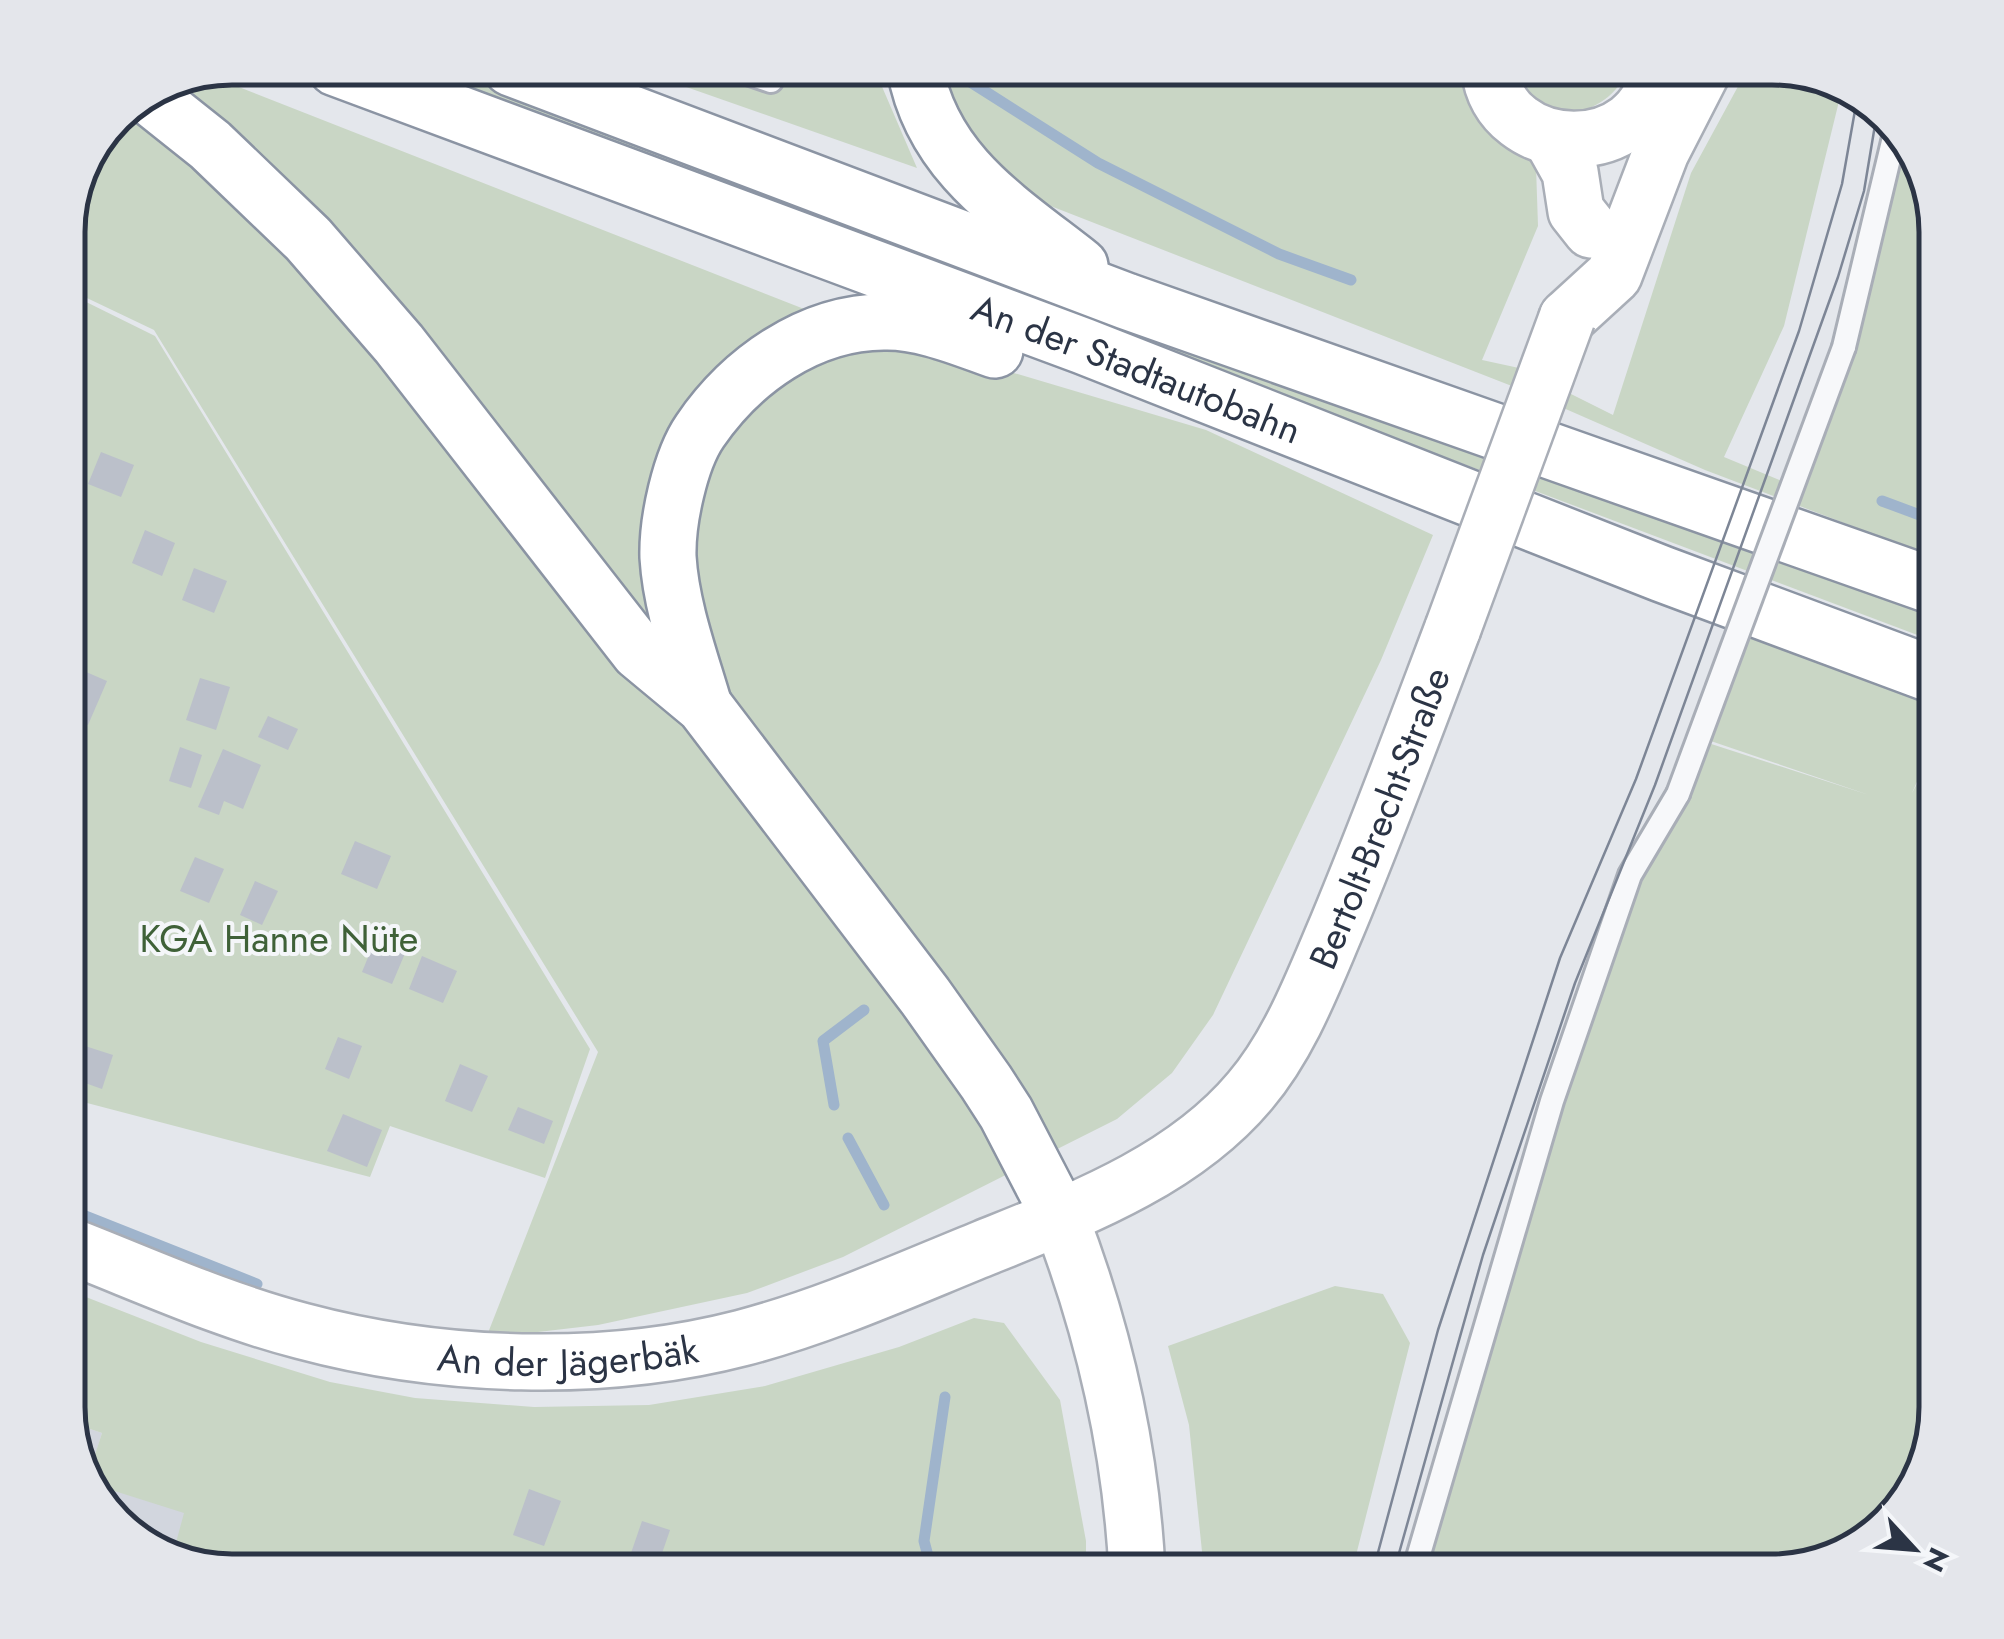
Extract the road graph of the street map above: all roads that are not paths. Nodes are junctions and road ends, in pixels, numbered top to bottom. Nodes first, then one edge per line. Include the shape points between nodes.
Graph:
1 (382, 85) edge
2 (555, 85) edge
3 (918, 85) edge
4 (1494, 85) edge
5 (1651, 85) edge
6 (1695, 85) edge
7 (159, 104) edge
8 (1623, 126) junction
9 (1551, 138) junction
10 (1892, 147) edge
11 (1591, 230) junction
12 (1126, 302) junction
13 (1567, 318) junction
14 (1082, 346) junction
15 (1919, 580) edge
16 (1919, 670) edge
17 (704, 706) junction
18 (1060, 1217) junction
19 (85, 1252) edge
20 (1136, 1554) edge
21 (1419, 1554) edge

1 - 14 main road, An der Stadtautobahn
2 - 12 main road, An der Stadtautobahn
3 - 12 main road via 937,133 977,186
4 - 9 main road via 1512,115
5 - 8 main road, Bertolt-Brecht-Straße
6 - 13 main road, Bertolt-Brecht-Straße via 1661,152 1614,275
7 - 17 main road via 308,239 399,344 638,652
8 - 9 main road via 1576,141
8 - 11 main road, Bertolt-Brecht-Straße via 1608,196
9 - 11 main road via 1570,172 1576,212
10 - 21 lane, bridge via 1844,348 1678,794 1630,874 1552,1101
11 - 13 main road, Bertolt-Brecht-Straße
12 - 15 main road, An der Stadtautobahn
13 - 18 main road, Bertolt-Brecht-Straße, bridge via 1364,862 1280,1046 1216,1128 1165,1164
14 - 16 main road, An der Stadtautobahn
14 - 17 main road via 1008,354 885,322 826,330 776,355 734,389 698,434 676,492 668,556
17 - 18 main road via 986,1082
18 - 19 main road, An der Jägerbäk via 833,1310 746,1337 562,1361 458,1359 301,1331
18 - 20 main road via 1094,1316 1122,1443

